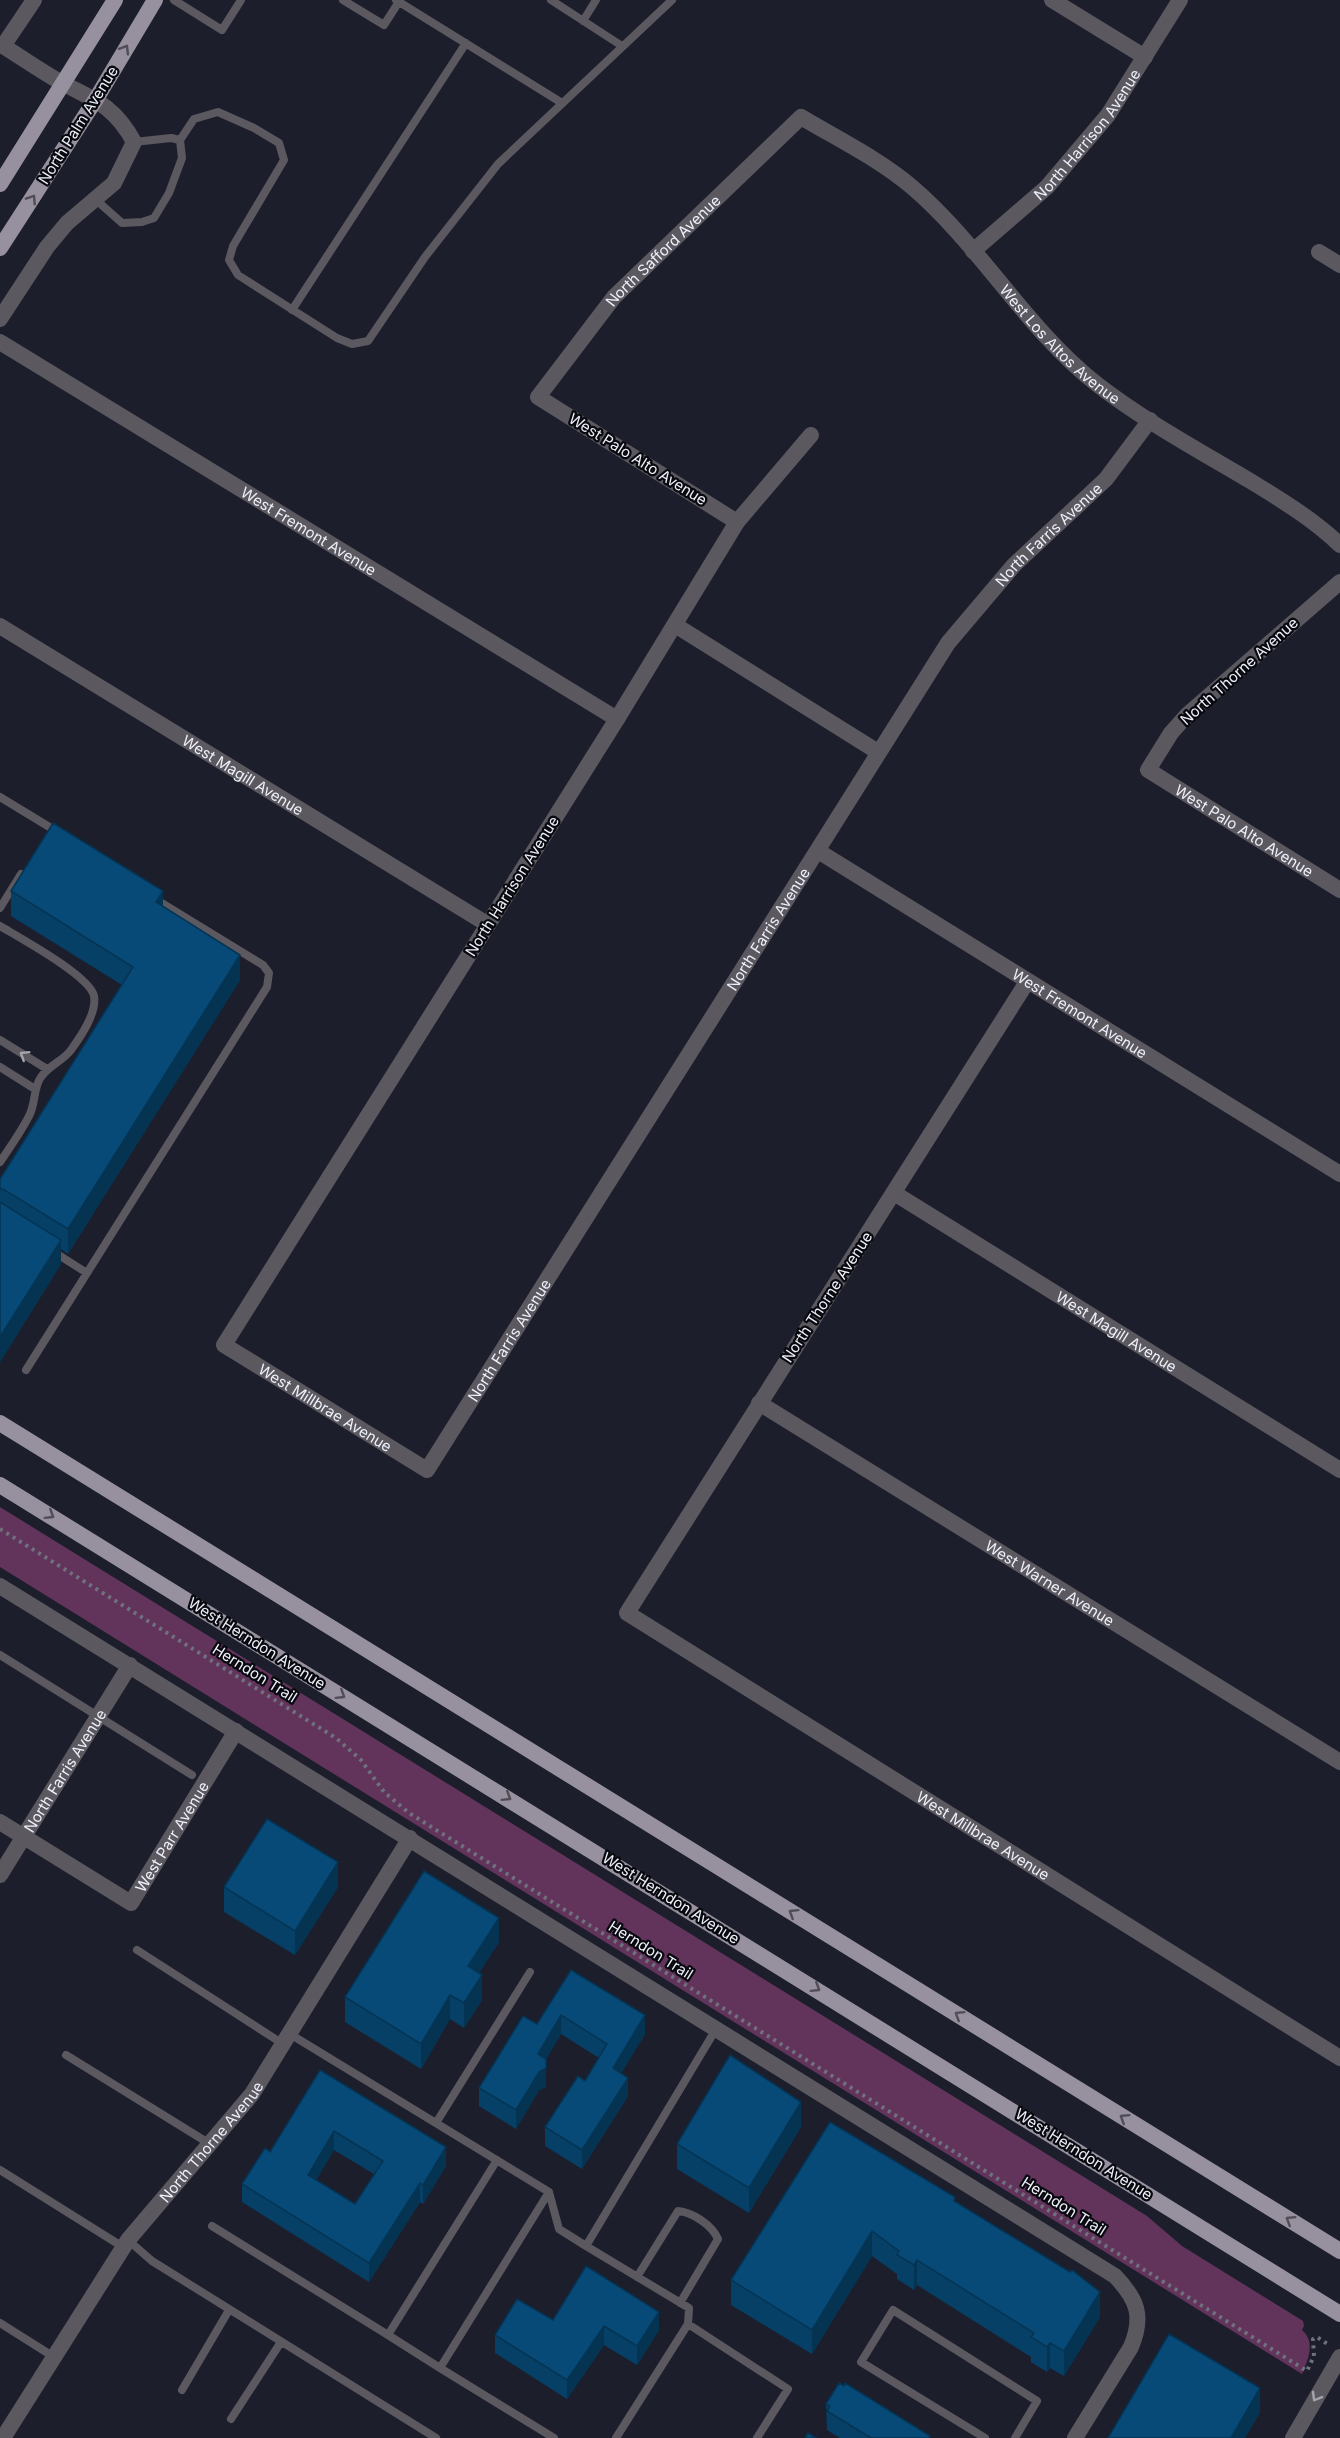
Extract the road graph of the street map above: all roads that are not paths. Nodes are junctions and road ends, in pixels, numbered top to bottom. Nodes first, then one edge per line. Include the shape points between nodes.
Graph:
1 (33, 0) edge
2 (115, 0) edge
3 (155, 0) edge
4 (174, 0) edge
5 (241, 0) edge
6 (343, 0) edge
7 (398, 0) edge
8 (551, 0) edge
9 (596, 0) edge
10 (672, 0) edge
11 (1052, 0) edge
12 (1180, 0) edge
13 (583, 21) junction
14 (466, 43) junction
15 (2, 45) edge
16 (622, 46) junction
17 (1144, 57) junction
18 (63, 83) junction
19 (96, 99) junction
20 (562, 103) junction
21 (801, 117) joint
22 (180, 140) junction
23 (134, 142) junction
24 (0, 184) edge
25 (95, 199) junction
26 (0, 248) edge
27 (973, 251) junction
28 (1319, 252) dead end
29 (1340, 265) edge
30 (292, 310) junction
31 (0, 319) edge
32 (0, 342) edge
33 (538, 397) joint
34 (1150, 420) junction
35 (812, 435) dead end
36 (737, 522) junction
37 (1340, 545) edge
38 (1340, 582) edge
39 (675, 625) junction
40 (0, 626) edge
41 (617, 719) junction
42 (878, 752) junction
43 (1148, 770) joint
44 (0, 797) edge
45 (51, 828) junction
46 (45, 837) edge
47 (63, 842) edge
48 (818, 851) junction
49 (29, 862) edge
50 (1340, 890) edge
51 (143, 891) edge
52 (0, 908) edge
53 (487, 924) junction
54 (0, 926) edge
55 (1027, 982) junction
56 (0, 1040) edge
57 (0, 1066) edge
58 (47, 1069) junction
59 (35, 1089) junction
60 (0, 1162) edge
61 (1340, 1174) edge
62 (894, 1193) junction
63 (48, 1249) edge
64 (87, 1273) junction
65 (224, 1345) joint
66 (26, 1370) dead end
67 (759, 1403) junction
68 (0, 1423) edge
69 (427, 1470) joint
70 (1340, 1470) edge
71 (0, 1485) edge
72 (0, 1586) edge
73 (627, 1613) joint
74 (0, 1655) edge
75 (130, 1665) junction
76 (99, 1717) junction
77 (236, 1731) junction
78 (1340, 1762) edge
79 (192, 1775) dead end
80 (0, 1822) edge
81 (24, 1837) junction
82 (410, 1838) junction
83 (0, 1875) edge
84 (137, 1950) dead end
85 (530, 1972) dead end
86 (716, 2029) junction
87 (287, 2039) junction
88 (66, 2055) dead end
89 (1340, 2058) edge
90 (436, 2122) junction
91 (211, 2144) junction
92 (497, 2160) junction
93 (0, 2170) edge
94 (549, 2192) junction
95 (212, 2226) dead end
96 (125, 2243) junction
97 (586, 2246) junction
98 (1340, 2251) edge
99 (637, 2277) junction
100 (680, 2303) junction
101 (230, 2310) junction
102 (1340, 2314) edge
103 (0, 2323) edge
104 (688, 2324) junction
105 (388, 2335) junction
106 (281, 2342) junction
107 (54, 2357) junction
108 (1340, 2357) edge
109 (440, 2368) junction
110 (182, 2390) dead end
111 (231, 2419) dead end
112 (3, 2438) edge
113 (436, 2438) edge
114 (554, 2438) edge
115 (616, 2438) edge
116 (757, 2438) edge
117 (985, 2438) edge
118 (1016, 2438) edge
119 (1075, 2438) edge
120 (1293, 2438) edge

1 - 15 street
2 - 18 main road
19 -> 3 main road, North Palm Avenue
4 - 5 lane via 222,30
6 - 7 lane via 384,25
7 - 14 lane
8 - 13 lane
9 - 13 lane
10 - 16 lane
11 - 17 street
12 - 17 street, North Harrison Avenue
13 - 16 lane
14 - 20 lane
14 - 30 lane
15 - 18 street
16 - 20 lane
17 - 27 street, North Harrison Avenue via 1108,115 1047,187
18 - 19 street
18 - 24 main road
19 - 23 street via 124,124
26 -> 19 main road, North Palm Avenue
20 - 30 lane via 498,164 425,257 368,341 352,344 337,338
21 - 27 street, West Los Altos Avenue via 911,186
21 - 33 street, North Safford Avenue via 614,297
22 - 23 lane
22 - 25 lane via 182,158 169,193 154,218 122,223
22 - 30 lane via 194,119 219,112 279,143 284,160 233,246 229,260 238,275
23 - 25 street via 114,183
25 - 31 street via 47,247
27 - 34 street, West Los Altos Avenue via 1076,366
28 - 29 street
32 - 41 street, West Fremont Avenue
33 - 36 street, West Palo Alto Avenue
34 - 37 street, West Los Altos Avenue via 1296,509
34 - 42 street, North Farris Avenue via 1106,479 1014,565 978,605 948,643
35 - 36 street, North Harrison Avenue
36 - 39 street, North Harrison Avenue
38 - 43 street, North Thorne Avenue via 1187,715
39 - 41 street, North Harrison Avenue
39 - 42 street
40 - 53 street, West Magill Avenue
41 - 53 street, North Harrison Avenue
42 - 48 street, North Farris Avenue
43 - 50 street, West Palo Alto Avenue
44 - 45 lane
45 - 46 lane
45 - 47 lane
48 - 55 street, West Fremont Avenue
48 - 69 street, North Farris Avenue
49 - 52 lane
51 - 64 lane via 263,965 269,973 267,987
53 - 65 street, North Harrison Avenue
54 - 58 lane via 79,976 92,989 91,1016 72,1049 62,1061
55 - 61 street, West Fremont Avenue
55 - 62 street, North Thorne Avenue
58 -> 56 lane
57 - 59 lane
58 - 59 lane
59 - 60 lane via 30,1115
62 - 67 street, North Thorne Avenue
62 - 70 street, West Magill Avenue
63 - 64 lane
64 - 66 lane
65 - 69 street, West Millbrae Avenue
67 - 73 street, North Thorne Avenue
67 - 78 street, West Warner Avenue
98 -> 68 main road
71 -> 102 main road, West Herndon Avenue
72 - 75 street
73 - 89 street, West Millbrae Avenue
74 - 76 lane
75 - 76 street, North Farris Avenue
75 - 77 street
76 - 79 lane
76 - 81 street, North Farris Avenue
77 - 81 street, West Parr Avenue via 131,1903
77 - 82 street
80 - 81 street, West Parr Avenue
81 - 83 street, North Farris Avenue
82 - 86 street
82 - 87 street, North Thorne Avenue
84 - 87 lane
85 - 90 lane
86 - 97 lane
86 - 119 street via 1099,2265 1126,2288 1137,2308 1137,2333
87 - 90 lane
87 - 91 street, North Thorne Avenue via 252,2094
88 - 91 lane
90 - 92 lane
91 - 96 street, North Thorne Avenue
92 - 94 lane
92 - 105 lane
93 - 96 lane
94 - 97 lane via 560,2229
94 - 109 lane
95 - 105 lane
96 - 101 lane
96 - 107 street, North Thorne Avenue
97 - 99 lane
99 - 100 lane
99 - 100 lane via 678,2211 686,2212 714,2230 718,2239
100 - 104 lane via 688,2308
101 - 106 lane
101 - 110 lane
103 - 107 lane
104 - 115 lane
104 - 116 lane via 788,2389
105 - 109 lane
106 - 111 lane
106 - 113 lane
107 - 112 street, North Thorne Avenue
108 -> 120 street
109 - 114 lane
117 - 118 lane via 861,2362 893,2310 1037,2401

